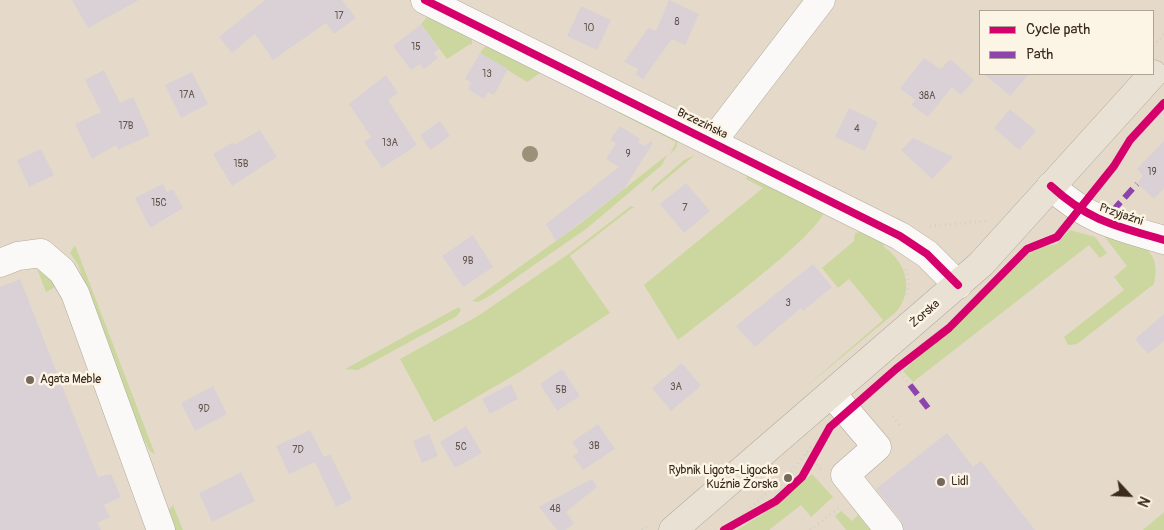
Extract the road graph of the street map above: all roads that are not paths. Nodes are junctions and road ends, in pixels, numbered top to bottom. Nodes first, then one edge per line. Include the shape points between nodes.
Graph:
1 (425, 0) edge
2 (821, 0) edge
3 (1164, 61) edge
4 (1154, 73) edge
5 (1152, 75) edge
6 (712, 142) junction
7 (1051, 186) junction
8 (1161, 234) edge
9 (0, 263) edge
10 (958, 285) junction
11 (832, 394) junction
12 (161, 530) edge
13 (672, 530) edge
14 (889, 530) edge

1 - 6 street, Brzezińska
2 - 6 street
3 - 4 main road, Żorska
5 - 7 main road, Żorska
6 - 10 street, Brzezińska via 906,239 927,254
7 - 8 street, Przyjaźni via 1087,214
7 - 10 main road, Żorska
9 - 12 street via 41,252 62,271 75,293
10 - 11 main road, Żorska
11 - 13 main road, Żorska
11 - 14 street via 877,448 845,475

